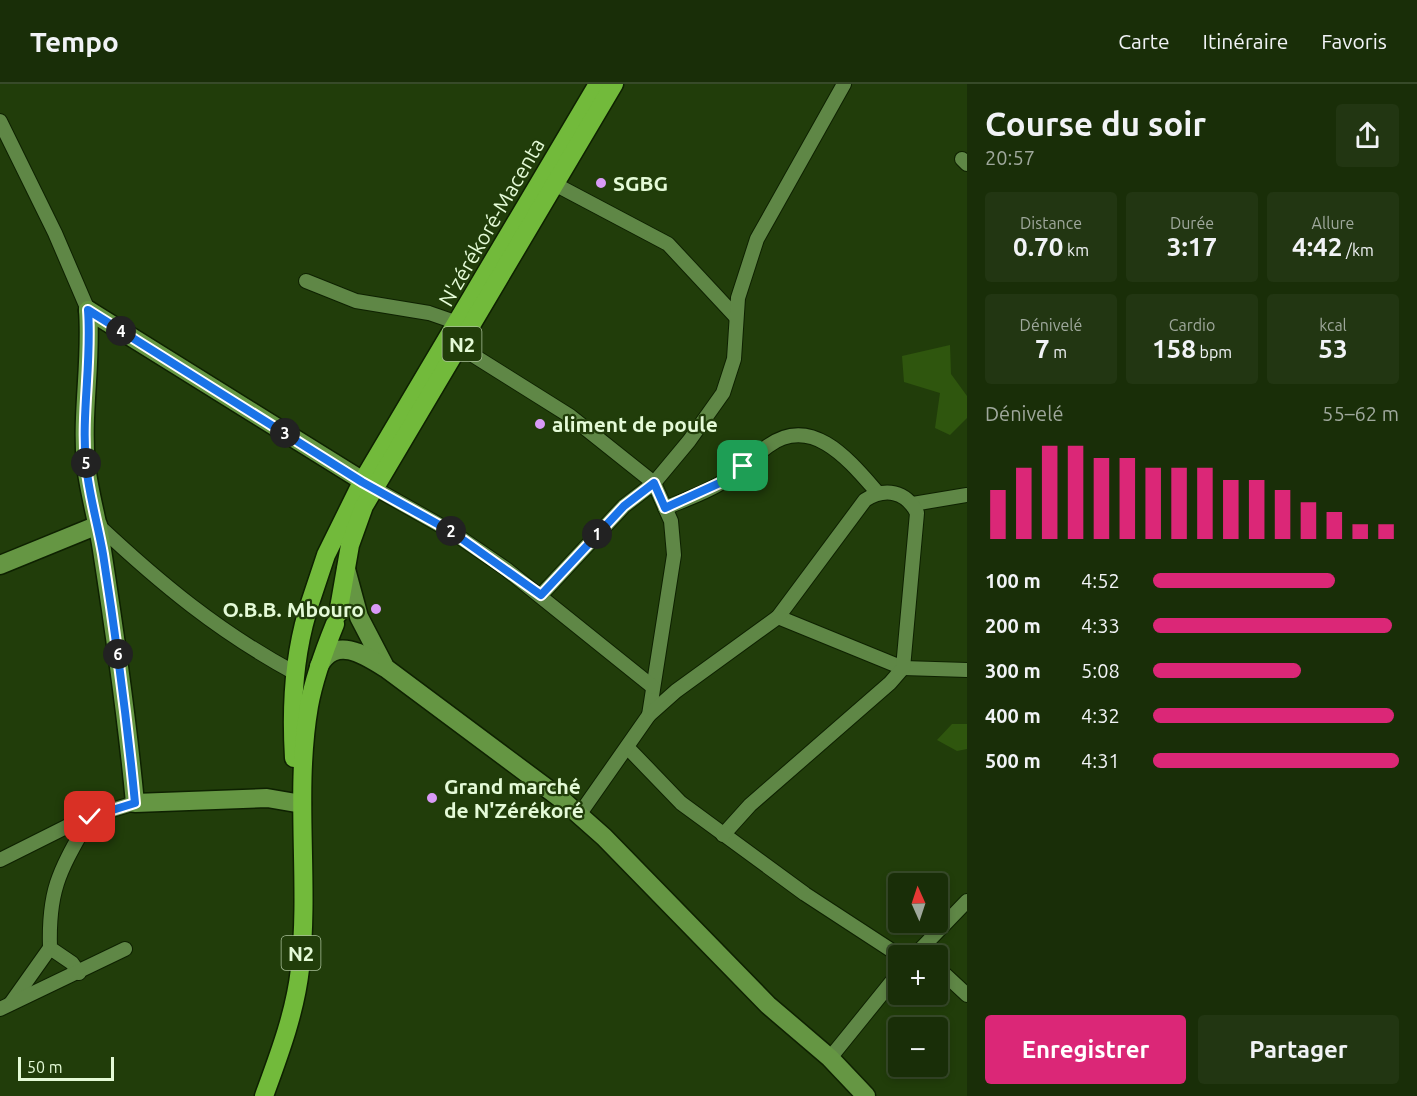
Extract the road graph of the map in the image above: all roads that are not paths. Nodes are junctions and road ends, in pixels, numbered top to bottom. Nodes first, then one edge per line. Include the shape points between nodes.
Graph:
1 (598, 84) edge
2 (614, 84) edge
3 (844, 84) edge
4 (0, 121) edge
5 (549, 181) junction
6 (306, 281) dead end
7 (88, 310) junction
8 (736, 317) junction
9 (458, 323) junction
10 (454, 343) junction
11 (654, 483) junction
12 (368, 485) junction
13 (876, 492) junction
14 (967, 495) edge
15 (913, 504) junction
16 (665, 508) junction
17 (98, 525) junction
18 (0, 565) edge
19 (346, 569) junction
20 (541, 595) junction
21 (308, 610) junction
22 (778, 617) junction
23 (336, 619) junction
24 (318, 668) junction
25 (903, 668) junction
26 (387, 669) junction
27 (967, 670) edge
28 (295, 673) junction
29 (652, 687) junction
30 (649, 715) junction
31 (628, 748) junction
32 (135, 803) junction
33 (302, 804) junction
34 (579, 815) junction
35 (90, 817) junction
36 (723, 835) junction
37 (0, 860) edge
38 (967, 901) edge
39 (927, 945) edge
40 (50, 948) junction
41 (888, 948) edge
42 (125, 949) dead end
43 (79, 973) junction
44 (948, 977) edge
45 (888, 986) edge
46 (967, 995) edge
47 (5, 1007) edge
48 (830, 1058) junction
49 (852, 1078) junction
50 (264, 1096) edge
51 (847, 1096) edge
52 (866, 1096) edge

1 - 5 highway, N'zérékoré-Macenta / N2
2 - 5 highway, N2
3 - 8 street via 757,239 738,298
4 - 7 street via 55,232
5 - 8 street via 668,243
5 - 9 highway, N'zérékoré-Macenta / N2
5 - 10 highway, N2
6 - 9 street via 356,301 429,313
7 - 12 street
7 - 17 street via 86,465
8 - 11 street via 734,359 723,393
9 - 10 highway, N'zérékoré-Macenta / N2
10 - 11 street via 570,416
10 - 12 highway, N2
11 - 16 street
11 - 20 street via 624,506
12 - 19 highway, N2
12 - 20 street via 452,532
12 - 21 highway, N2 via 326,555
13 - 15 street via 906,497
13 - 16 street via 828,443 813,435 797,434 769,446 724,481
13 - 22 street via 865,500
14 - 15 street
15 - 25 street via 917,513
16 - 29 street via 671,521 674,555
17 - 18 street
17 - 28 street via 159,583 210,621
17 - 32 street via 126,706
19 - 23 highway, N2
19 - 26 street via 359,616
20 - 29 street
21 - 23 highway via 309,622 318,629 328,628
21 - 23 highway via 316,600 326,598 335,604
21 - 28 highway, N2
22 - 25 street
22 - 30 street
23 - 24 highway, N2
24 - 26 street via 329,653 349,649
24 - 33 highway, N2 via 305,737
25 - 27 street
25 - 36 street via 750,805
26 - 34 street
28 - 33 highway, N2 via 294,761
29 - 30 street
30 - 31 street
31 - 34 street
31 - 36 street via 681,803
32 - 33 street via 267,798
32 - 35 street
33 - 50 highway, N2 via 304,893 300,971 293,1010
34 - 48 street via 768,1005
35 - 37 street
35 - 40 street via 58,873 50,902
36 - 41 street
38 - 39 street
40 - 43 street via 72,963
40 - 47 street
42 - 43 street
43 - 47 street
44 - 46 street
45 - 48 street
48 - 49 street
49 - 51 street
49 - 52 street

